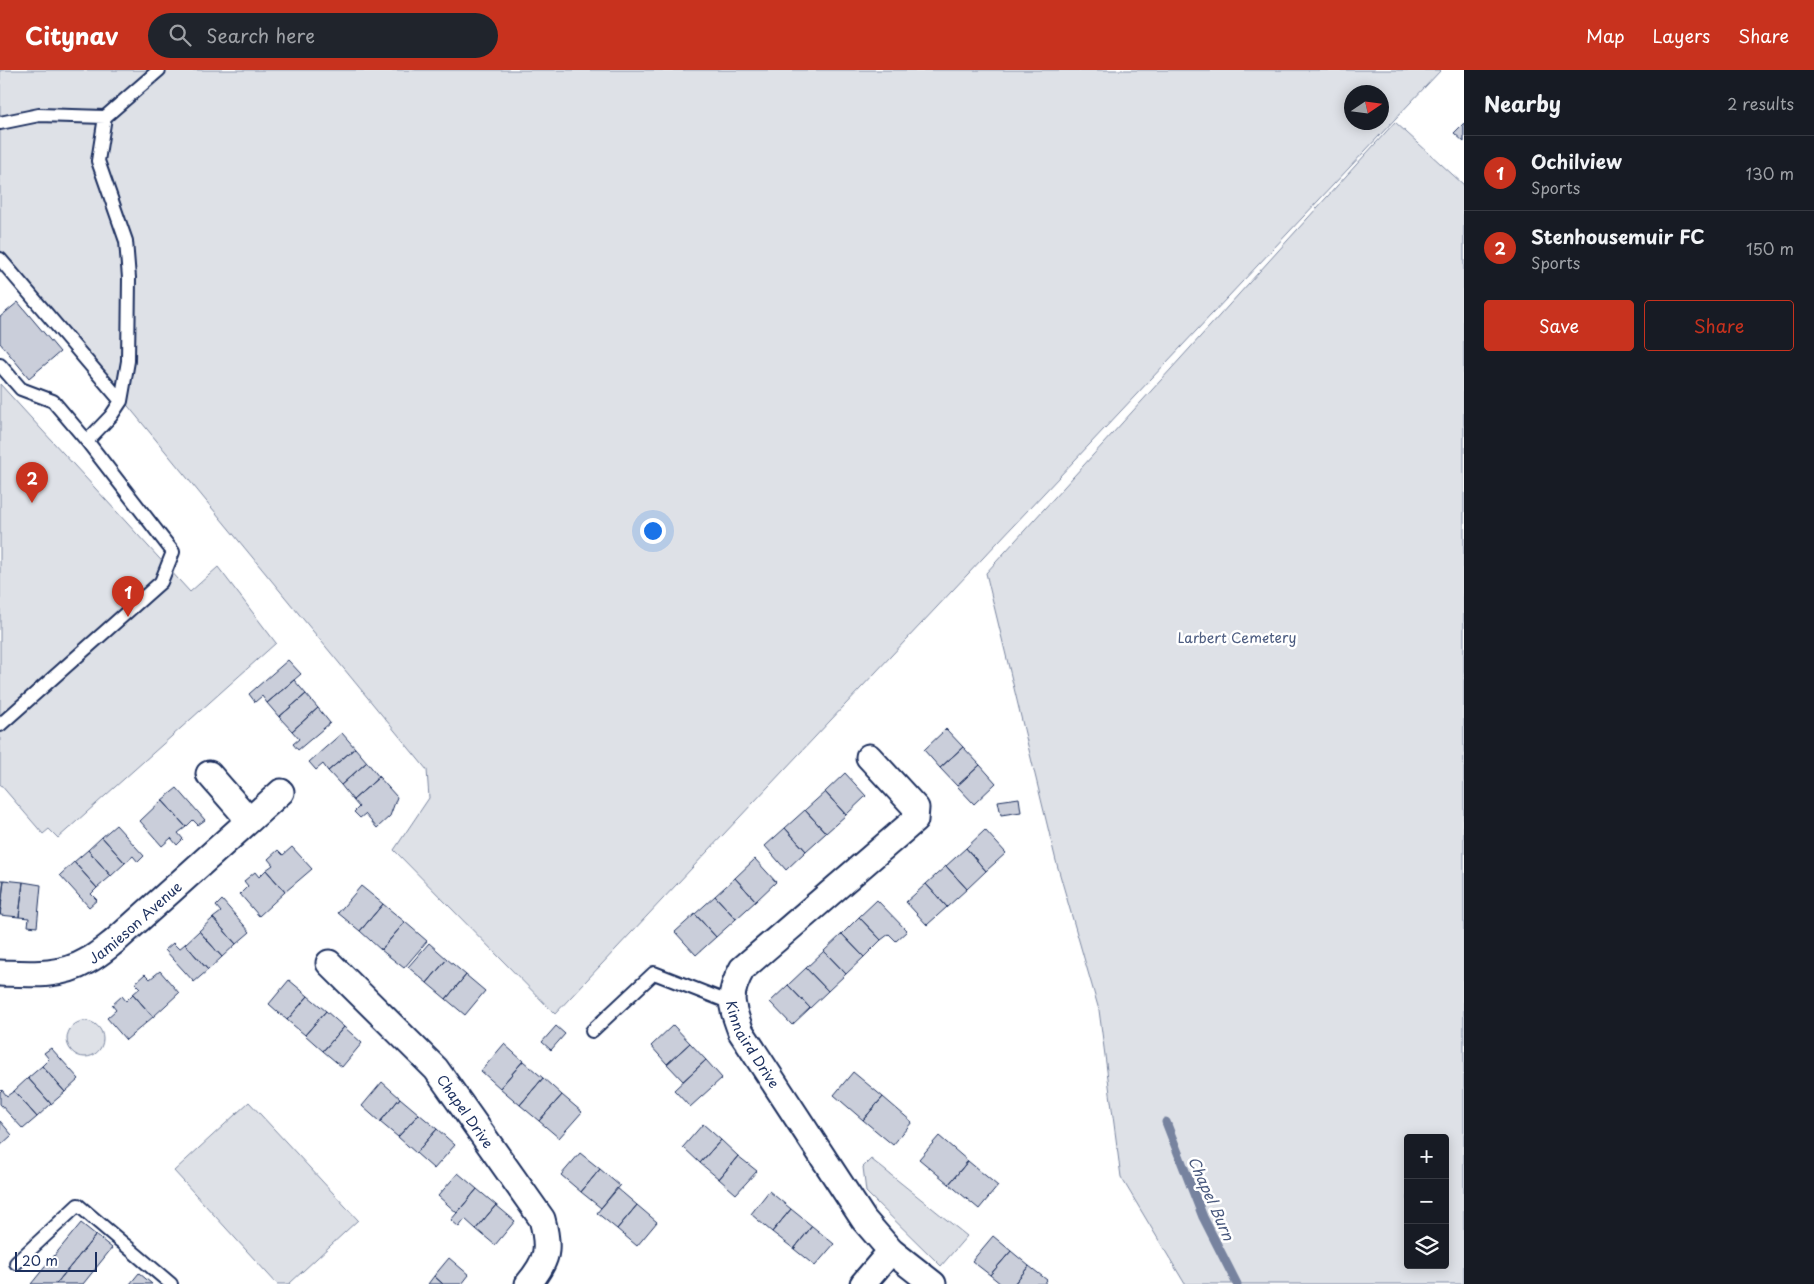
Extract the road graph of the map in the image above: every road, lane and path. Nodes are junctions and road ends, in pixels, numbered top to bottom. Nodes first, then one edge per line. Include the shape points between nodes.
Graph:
1 (159, 70) edge
2 (105, 117) junction
3 (0, 123) edge
4 (0, 259) edge
5 (0, 365) edge
6 (121, 401) junction
7 (87, 441) junction
8 (0, 725) edge
9 (869, 757) dead end
10 (209, 774) dead end
11 (281, 792) dead end
12 (249, 820) junction
13 (329, 963) dead end
14 (0, 973) edge
15 (731, 1003) junction
16 (592, 1031) dead end
17 (891, 1251) junction
18 (16, 1263) dead end
19 (170, 1284) edge
20 (528, 1284) edge
21 (863, 1284) edge
22 (933, 1284) edge

1 - 2 lane
2 - 3 lane via 39,115
2 - 6 lane via 98,161 126,242 129,278 128,361
4 - 6 lane
5 - 7 lane via 21,390 53,401
6 - 7 lane
7 - 8 lane via 173,552 161,582
9 - 15 street, Kinnaird Drive via 916,808 915,820 742,969 734,984
10 - 12 street
11 - 12 street, Jamieson Avenue
12 - 14 street, Jamieson Avenue via 115,941 86,962 61,972
13 - 20 street, Chapel Drive via 436,1069 542,1219 546,1255 541,1268
15 - 16 lane via 654,973
15 - 17 street, Kinnaird Drive via 741,1032 864,1220
17 - 21 street
17 - 22 street, Kinnaird Drive
18 - 19 lane via 78,1205

